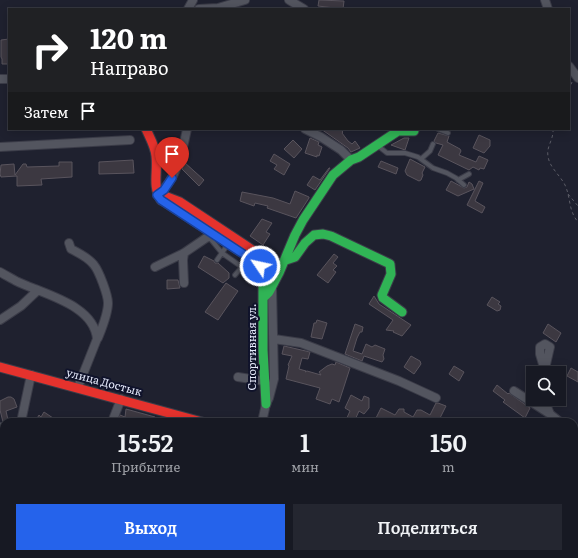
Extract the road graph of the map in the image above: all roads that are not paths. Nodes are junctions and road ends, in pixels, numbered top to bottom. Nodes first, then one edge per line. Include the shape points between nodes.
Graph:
1 (245, 0) edge
2 (289, 0) edge
3 (218, 8) edge
4 (302, 8) edge
5 (570, 67) edge
6 (578, 78) edge
7 (146, 130) edge
8 (187, 130) edge
9 (307, 130) edge
10 (416, 130) edge
11 (440, 130) edge
12 (448, 133) dead end
13 (130, 140) dead end
14 (433, 144) dead end
15 (377, 145) junction
16 (0, 147) edge
17 (421, 159) junction
18 (351, 160) junction
19 (470, 174) dead end
20 (458, 180) junction
21 (464, 185) dead end
22 (159, 198) junction
23 (212, 237) junction
24 (69, 243) dead end
25 (228, 244) junction
26 (184, 253) junction
27 (222, 253) junction
28 (217, 260) dead end
29 (286, 260) junction
30 (260, 265) junction
31 (155, 267) dead end
32 (0, 272) edge
33 (235, 274) dead end
34 (184, 282) dead end
35 (272, 285) junction
36 (38, 290) junction
37 (264, 297) junction
38 (402, 312) dead end
39 (0, 320) edge
40 (97, 339) junction
41 (274, 339) junction
42 (0, 367) edge
43 (31, 375) junction
44 (238, 377) dead end
45 (264, 381) junction
46 (78, 387) junction
47 (514, 391) dead end
48 (436, 398) dead end
49 (121, 399) junction
50 (266, 404) junction
51 (547, 406) edge
52 (550, 414) junction
53 (22, 418) edge
54 (114, 418) edge
55 (188, 418) edge
56 (263, 418) edge
57 (555, 418) edge

1 - 3 street
2 - 4 street
5 - 6 street
7 - 22 street via 156,153 155,188
8 - 22 street via 178,164
9 - 18 street via 321,136
10 - 15 street via 398,131
11 - 12 lane
13 - 16 street
14 - 17 lane via 430,151
15 - 17 lane via 387,153 405,153
15 - 18 street
17 - 20 lane
18 - 29 street via 333,175 321,192 303,220
19 - 20 lane
20 - 21 lane
22 - 23 street
22 - 30 street, Спортивная ул. via 167,197 180,202 257,252
23 - 25 street
23 - 26 street via 206,238
23 - 27 lane
24 - 40 street via 71,250 87,258 94,265 107,295 106,314
25 - 27 lane
25 - 30 street
26 - 31 street
26 - 34 street
27 - 28 lane
27 - 33 lane via 242,267
29 - 35 street
29 - 38 street via 295,257 314,235 331,236 390,264 391,274 382,295
30 - 37 street, Спортивная ул.
32 - 36 street
35 - 37 street
35 - 41 street, Спортивная ул.
36 - 39 street via 22,306
36 - 40 street via 82,312 95,329
37 - 45 street, Спортивная ул.
40 - 46 street
41 - 48 street via 301,343
41 - 50 street, Спортивная ул. via 274,379
42 - 43 street, улица Достык
43 - 46 street, улица Достык
43 - 53 street
44 - 45 street
45 - 50 street, Спортивная ул.
46 - 49 street, улица Достык
47 - 52 street
49 - 54 street
49 - 55 street, улица Достык
50 - 56 street, Спортивная ул.
51 - 52 street
52 - 57 street

